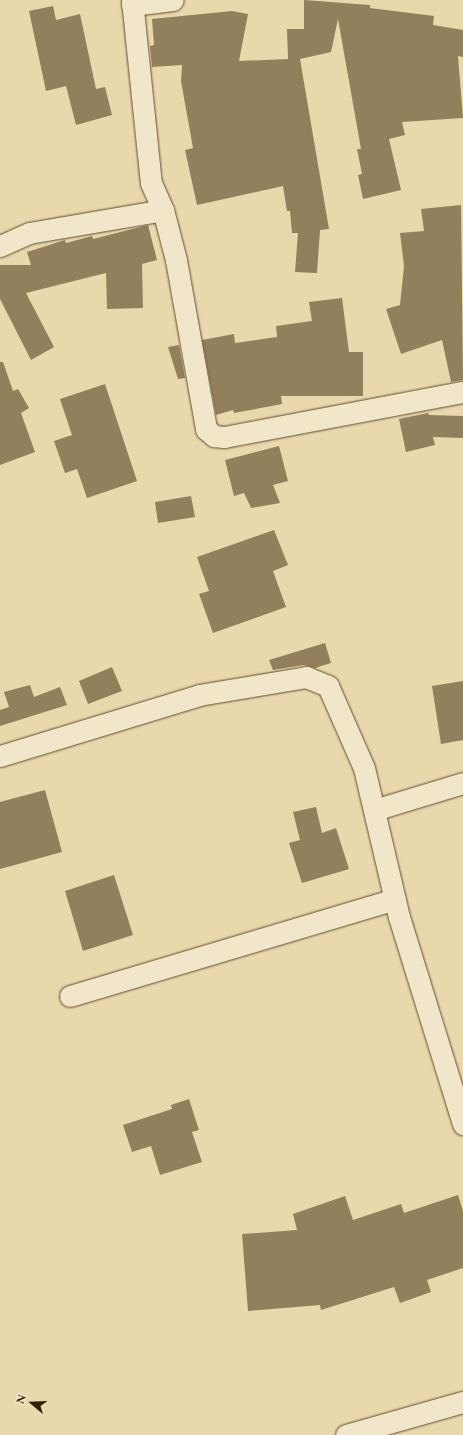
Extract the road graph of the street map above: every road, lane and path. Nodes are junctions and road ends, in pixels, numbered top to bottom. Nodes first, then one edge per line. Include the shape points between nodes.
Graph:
1 (174, 0) edge
2 (132, 2) edge
3 (163, 210) junction
4 (0, 246) edge
5 (463, 392) edge
6 (0, 756) edge
7 (463, 783) edge
8 (374, 810) junction
9 (395, 899) junction
10 (70, 996) dead end
11 (463, 1124) edge
12 (463, 1402) edge
13 (346, 1435) edge

1 - 2 street
2 - 3 street via 146,151 151,183
3 - 4 street via 29,233
3 - 5 street via 176,260 206,429 214,436 224,437
6 - 8 street via 200,695 306,677 328,686 364,768
7 - 8 street
8 - 9 street
9 - 10 street
9 - 11 street
12 - 13 street

